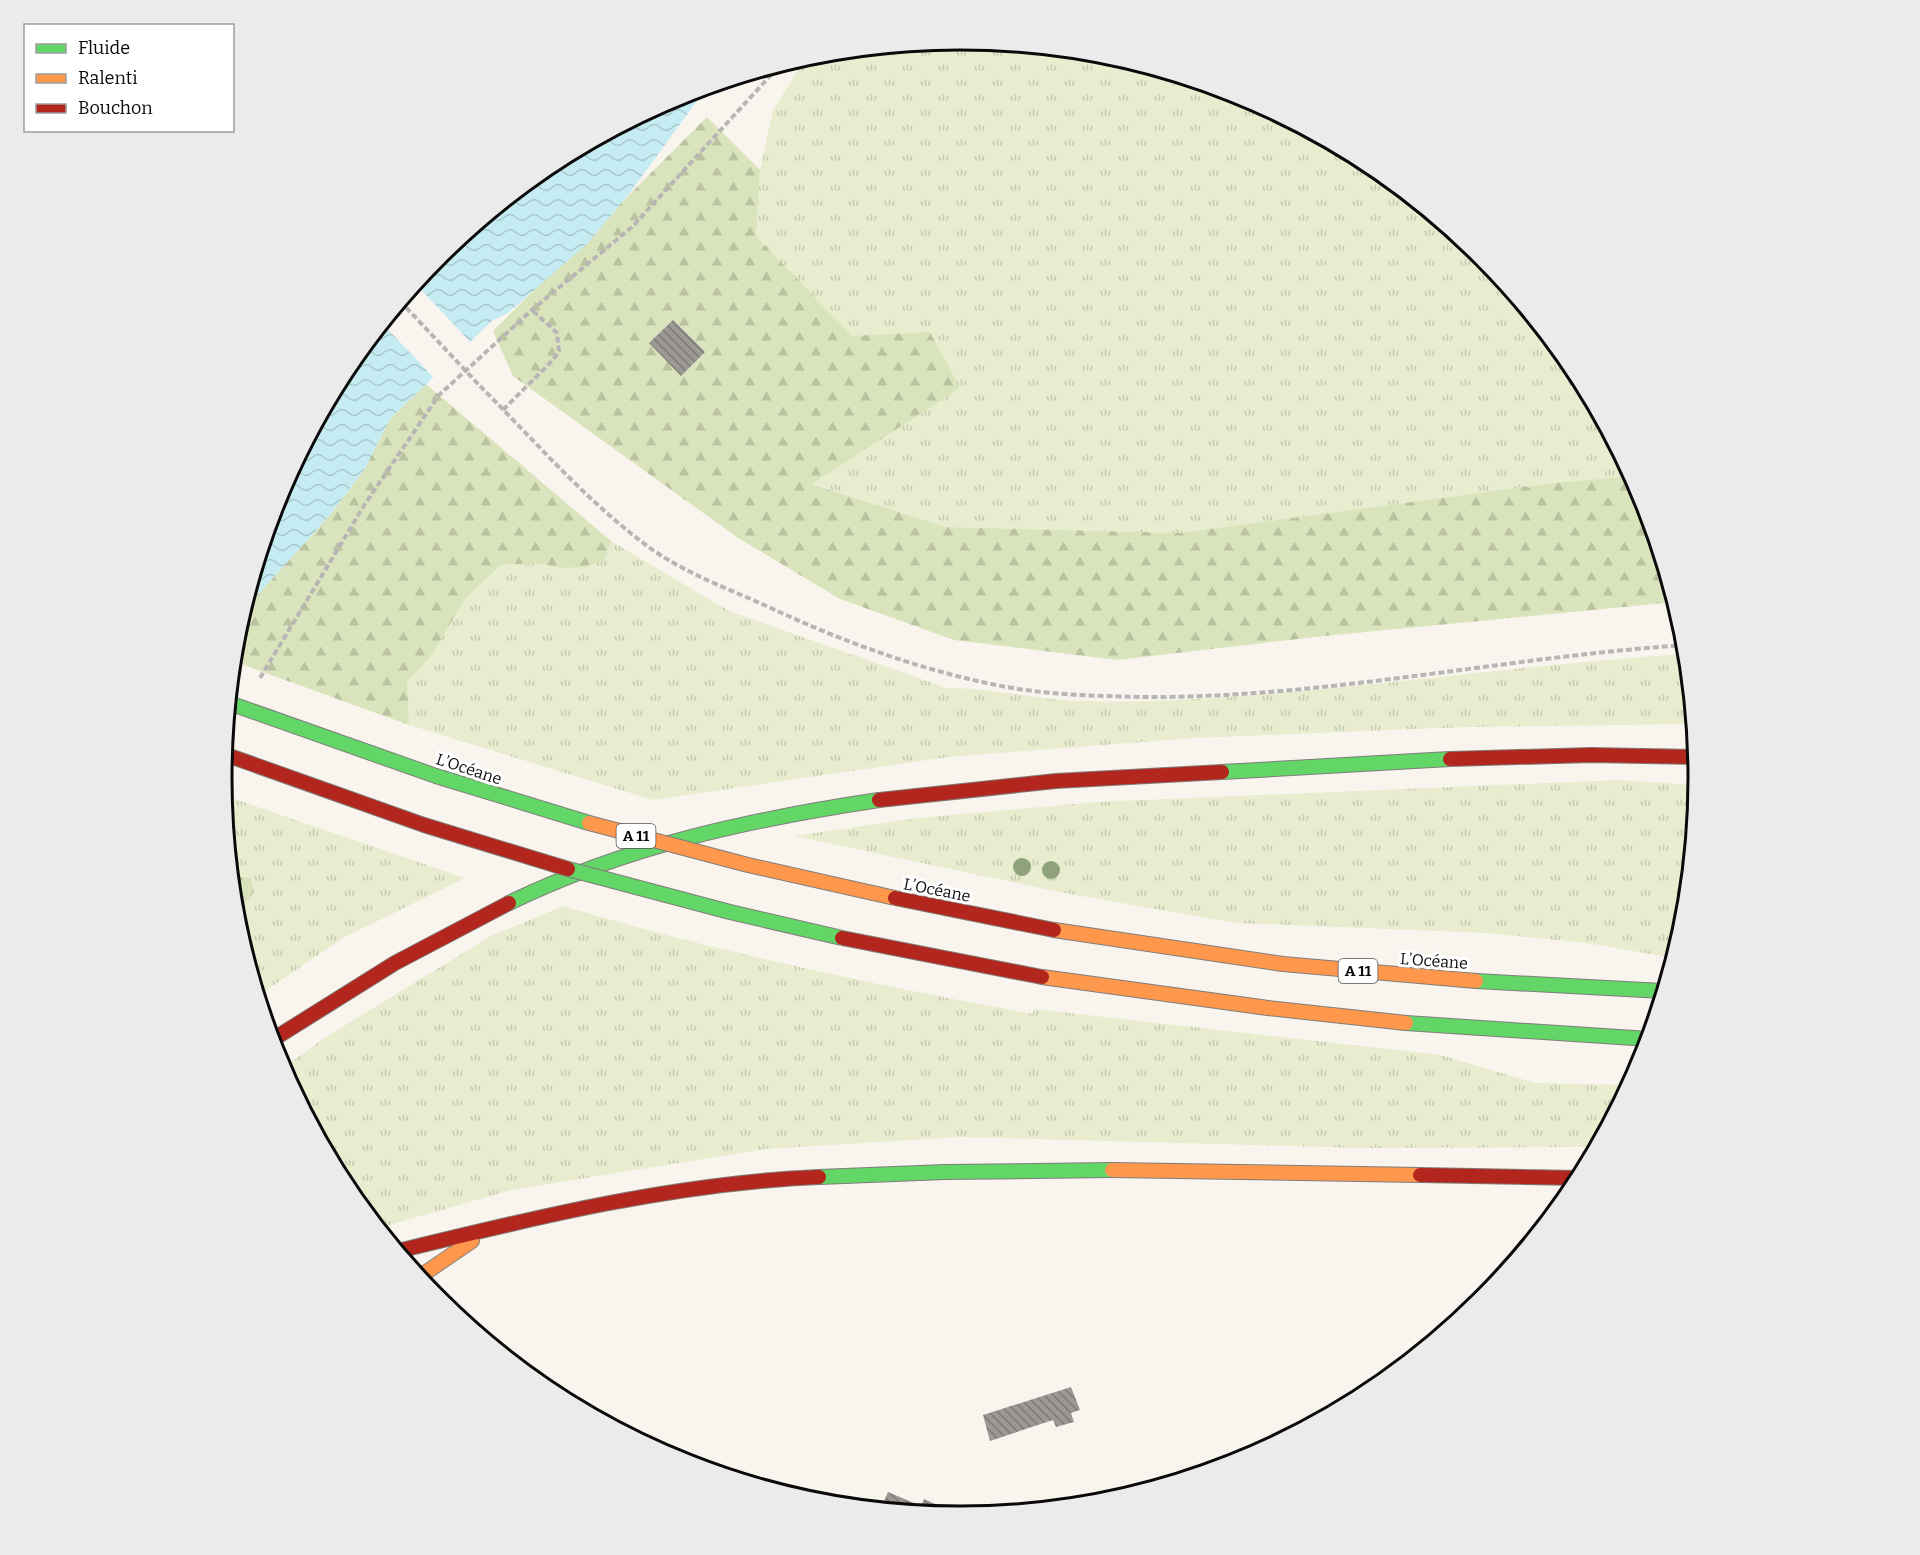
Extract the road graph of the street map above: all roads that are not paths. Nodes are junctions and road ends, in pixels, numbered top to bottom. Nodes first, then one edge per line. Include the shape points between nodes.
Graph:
1 (236, 706) edge
2 (233, 757) edge
3 (1687, 757) edge
4 (1656, 991) edge
5 (279, 1035) edge
6 (1639, 1039) edge
7 (1568, 1178) edge
8 (484, 1232) junction
9 (406, 1249) edge
10 (426, 1272) edge

1 - 4 highway, L’Océane / A 11, bridge via 510,800 648,839 818,882 1054,930 1283,964 1399,976
2 - 6 highway, bridge via 379,810 541,861 823,934 1042,977 1326,1017 1478,1031
3 - 5 highway via 1590,756 1202,773 937,791 830,805 614,858 413,950
7 - 8 highway via 1160,1170 801,1178 653,1195 551,1213
8 - 9 highway
8 - 10 highway

